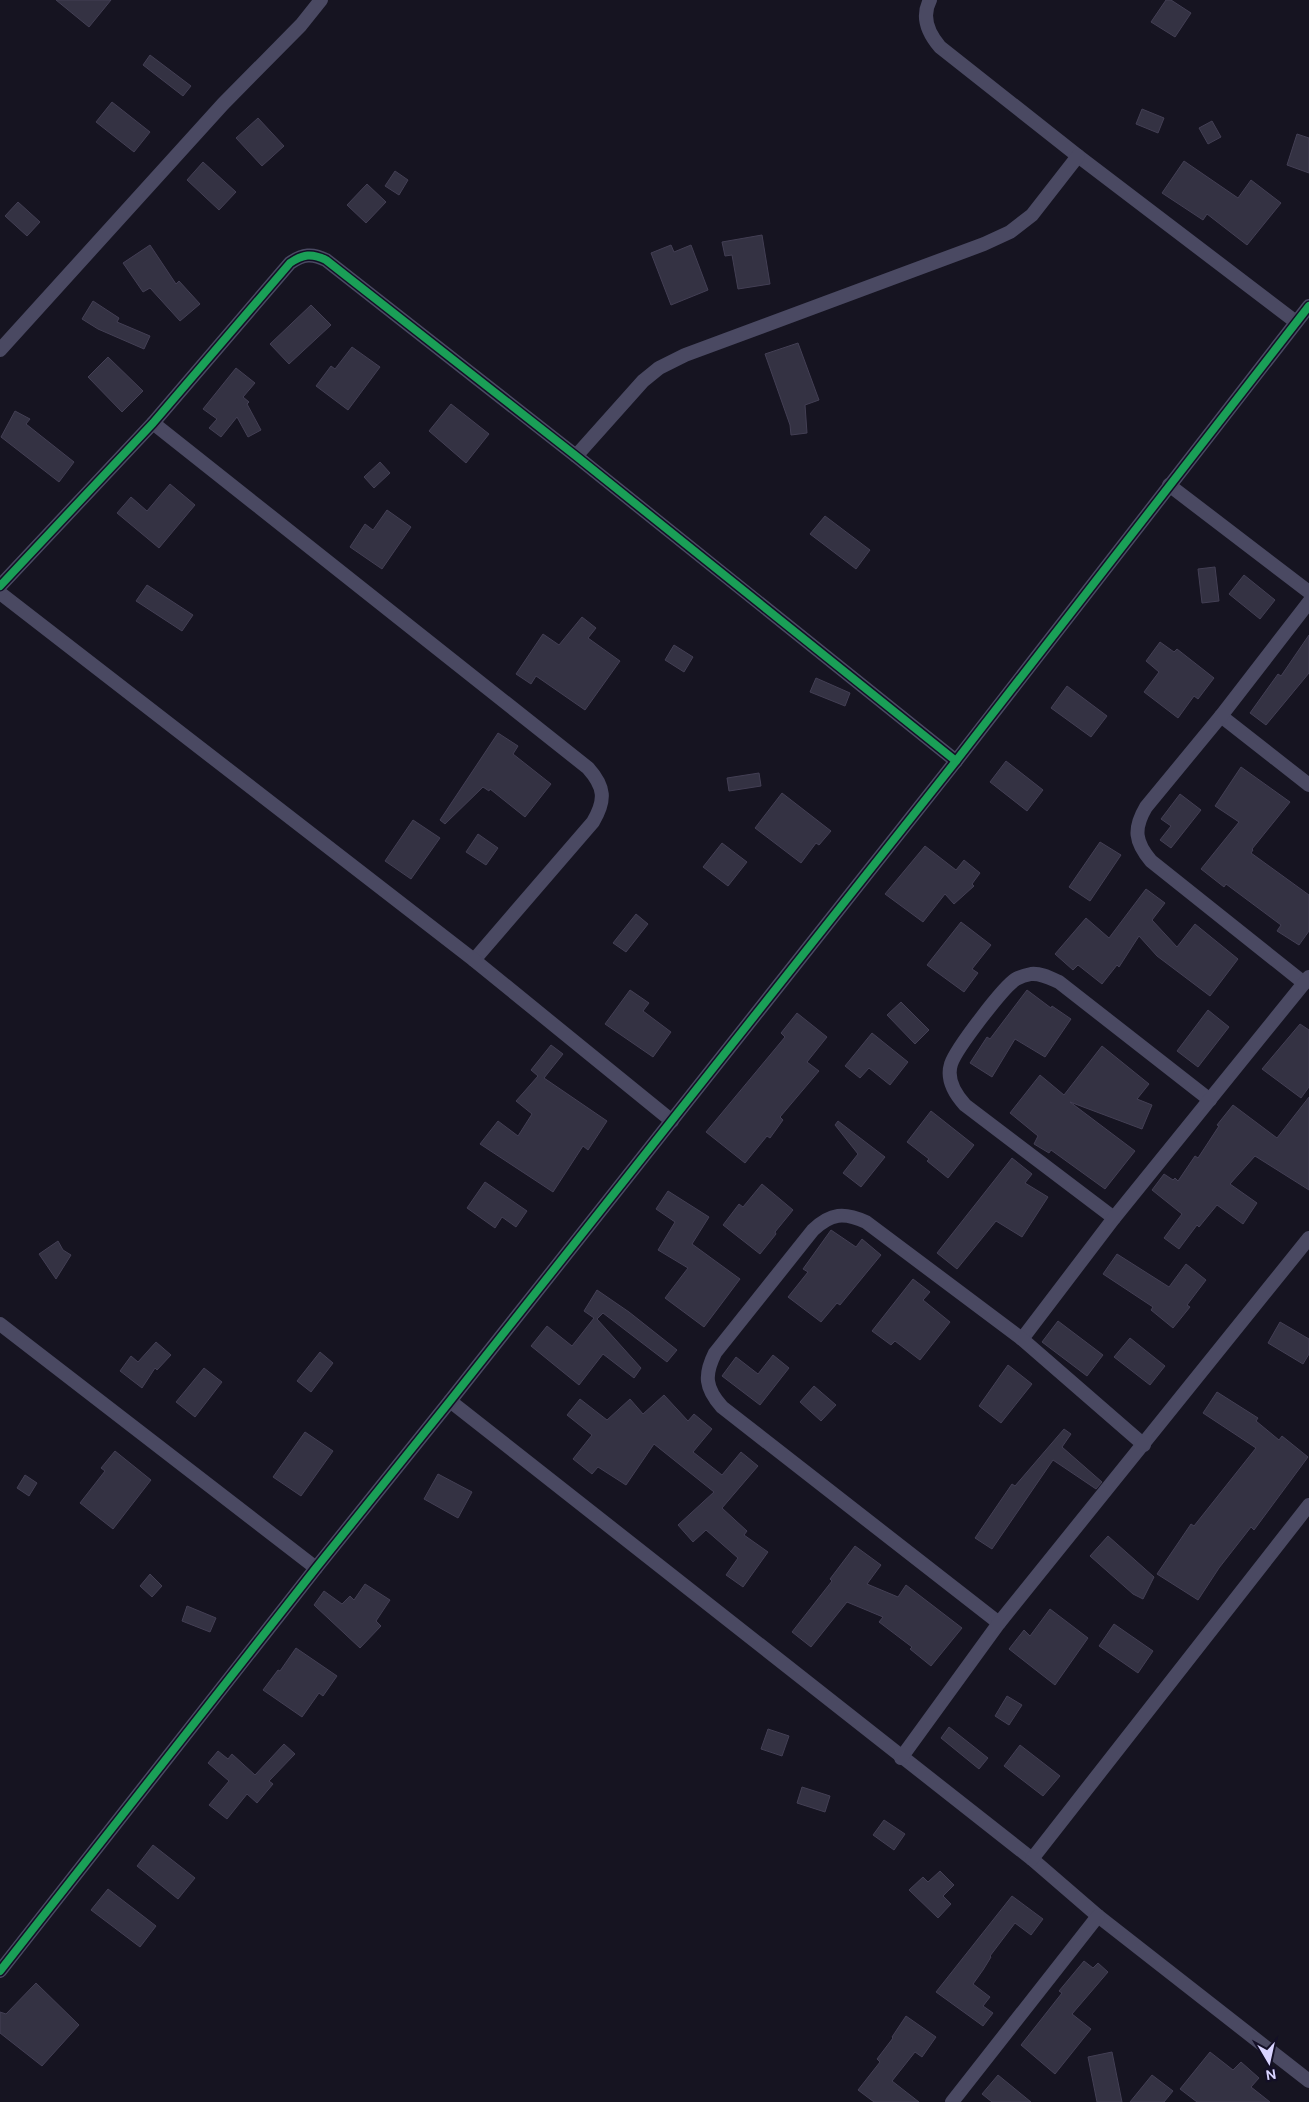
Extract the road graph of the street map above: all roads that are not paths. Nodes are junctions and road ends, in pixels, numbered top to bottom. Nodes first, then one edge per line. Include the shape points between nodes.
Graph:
1 (321, 0) edge
2 (930, 0) edge
3 (1078, 156) junction
4 (1309, 306) edge
5 (1296, 322) junction
6 (0, 350) edge
7 (153, 423) junction
8 (576, 456) junction
9 (1169, 485) junction
10 (0, 586) edge
11 (1309, 592) edge
12 (0, 593) edge
13 (1309, 602) edge
14 (1221, 716) junction
15 (956, 761) junction
16 (1309, 784) edge
17 (474, 960) junction
18 (1306, 979) edge
19 (1210, 1100) junction
20 (672, 1121) junction
21 (1114, 1218) junction
22 (1309, 1238) edge
23 (0, 1324) edge
24 (1022, 1339) junction
25 (450, 1401) junction
26 (1144, 1445) junction
27 (1309, 1505) edge
28 (316, 1568) junction
29 (999, 1623) junction
30 (901, 1758) junction
31 (1032, 1859) junction
32 (1098, 1916) junction
33 (0, 1971) edge
34 (1309, 2081) edge
35 (952, 2102) edge

1 - 6 street
2 - 3 street via 926,21 930,36 940,47
3 - 5 street
3 - 8 street via 1032,215 1010,232 685,355 659,368 643,381
4 - 5 street
5 - 9 street
7 - 8 street via 290,263 308,254 326,260
7 - 10 street
7 - 17 street via 580,761 598,779 601,809 593,822
8 - 15 street
9 - 11 street
9 - 15 street
12 - 17 street
13 - 14 street
14 - 16 street
14 - 18 street via 1138,820 1141,850 1151,861
15 - 20 street
17 - 20 street
18 - 19 street
19 - 21 street
19 - 21 street via 1060,982 1046,975 1031,974 1016,979 1005,989 951,1065 950,1080 955,1094 965,1105
20 - 25 street
21 - 24 street
22 - 26 street
23 - 28 street
24 - 26 street
24 - 29 street via 866,1222 853,1216 838,1215 824,1220 813,1230 708,1366 707,1381 712,1396 722,1407
25 - 28 street
25 - 30 street
26 - 29 street
27 - 31 street
28 - 33 street
29 - 30 street
30 - 31 street
31 - 32 street
32 - 34 street
32 - 35 street

